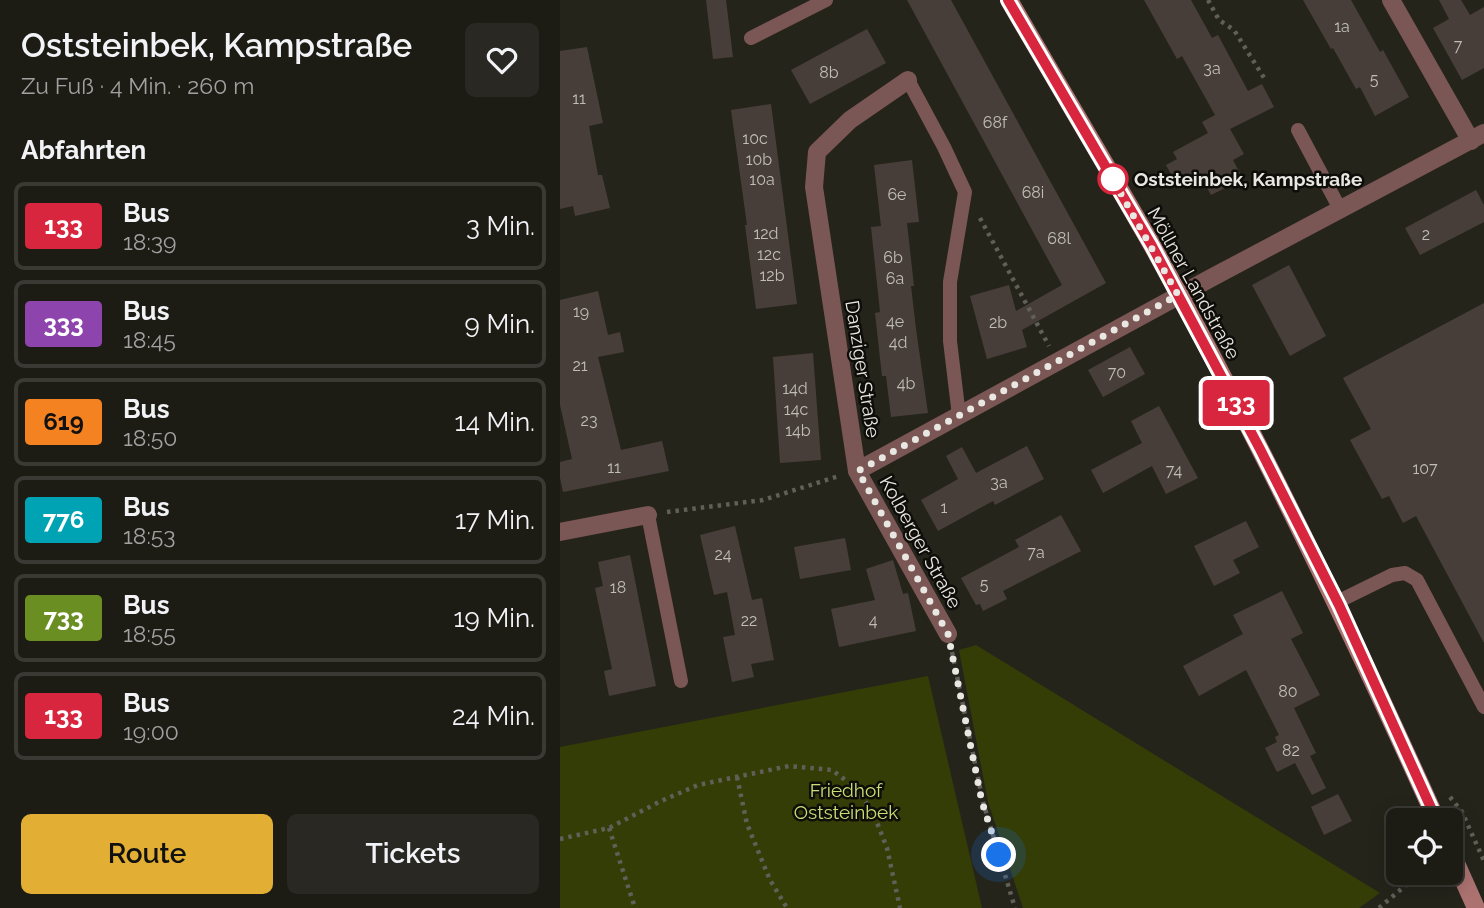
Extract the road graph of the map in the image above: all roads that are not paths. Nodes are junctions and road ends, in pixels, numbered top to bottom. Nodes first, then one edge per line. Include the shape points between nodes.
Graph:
1 (826, 0) edge
2 (1009, 0) edge
3 (1391, 0) edge
4 (751, 38) dead end
5 (908, 80) joint
6 (1298, 130) dead end
7 (1477, 137) edge
8 (1340, 209) junction
9 (1178, 295) junction
10 (959, 416) junction
11 (858, 471) junction
12 (648, 515) joint
13 (560, 532) edge
14 (1337, 602) junction
15 (948, 634) road end
16 (681, 681) dead end
17 (1484, 707) edge
18 (1431, 808) edge
19 (1463, 879) edge
20 (1476, 908) edge

1 - 4 lane
2 - 9 main road, Möllner Landstraße
3 - 7 street
5 - 10 lane via 965,192 950,282 950,341
5 - 11 street, Danziger Straße via 850,120 817,152 814,187
6 - 8 lane
7 - 8 street, Danziger Straße
8 - 9 street, Danziger Straße
9 - 10 street, Danziger Straße
9 - 14 main road, Möllner Landstraße
10 - 11 street, Danziger Straße
11 - 15 street, Kolberger Straße
12 - 13 street
12 - 16 lane
14 - 17 lane via 1392,575 1405,573 1417,580
14 - 18 main road, Möllner Landstraße
19 - 20 main road

